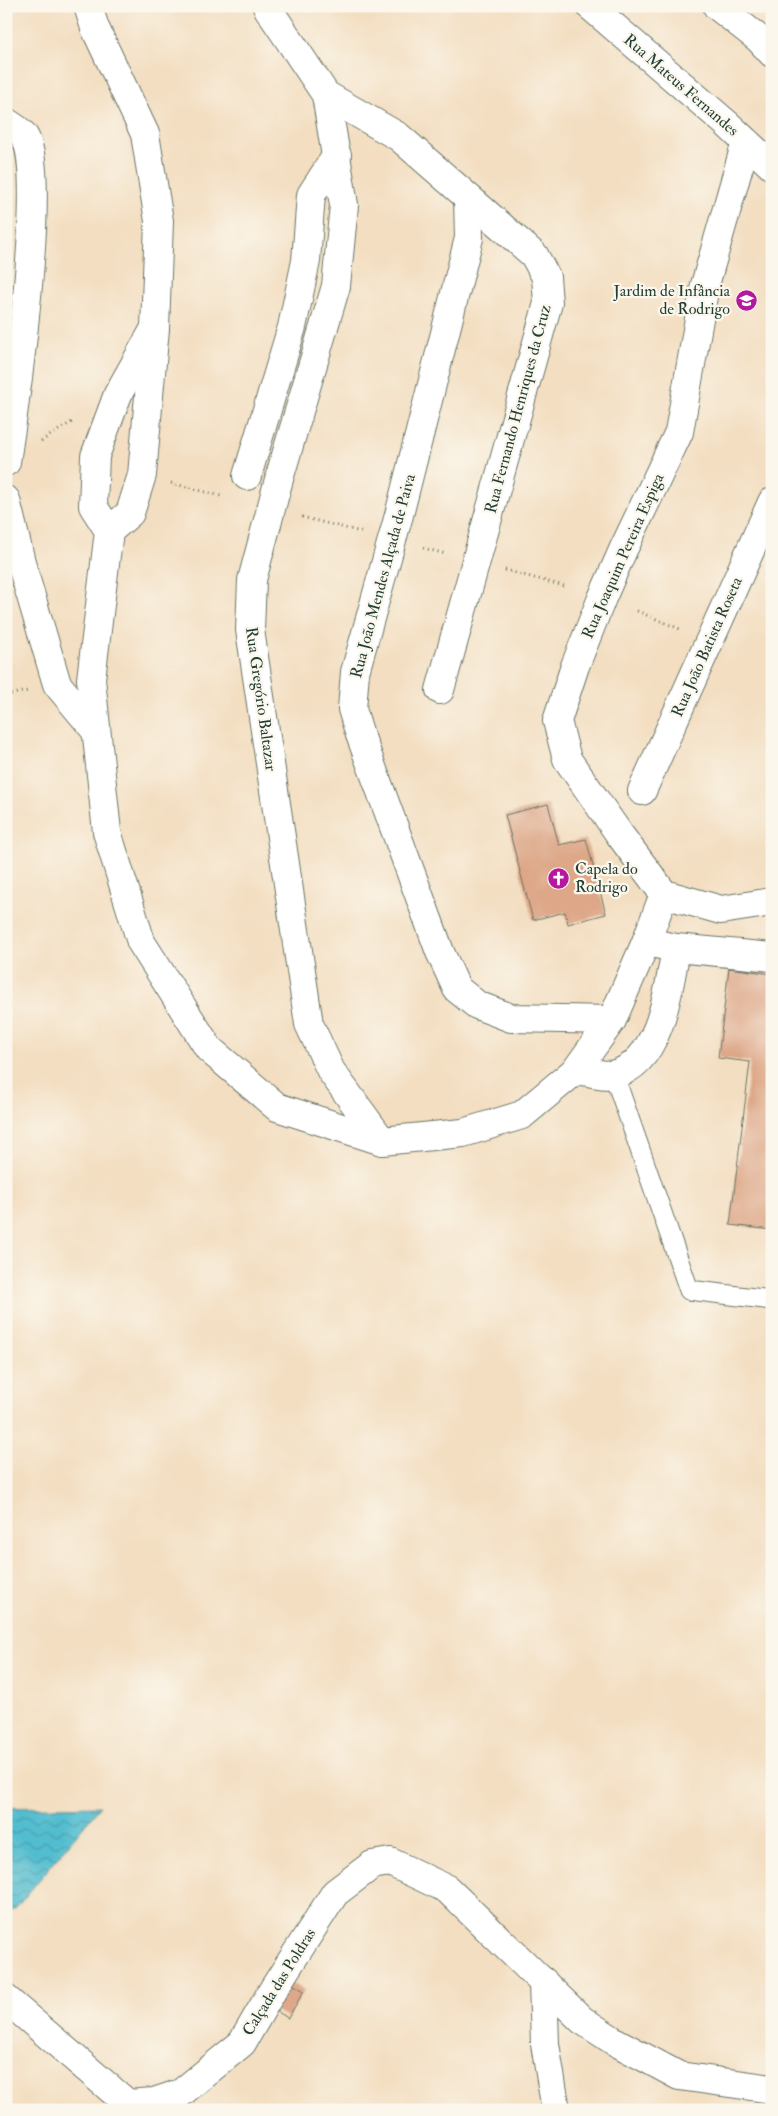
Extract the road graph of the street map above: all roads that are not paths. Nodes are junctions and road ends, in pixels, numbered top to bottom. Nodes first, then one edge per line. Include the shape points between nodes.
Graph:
1 (88, 6) edge
2 (590, 6) edge
3 (717, 6) edge
4 (268, 7) edge
5 (772, 52) edge
6 (326, 95) junction
7 (6, 122) edge
8 (746, 142) junction
9 (337, 155) junction
10 (772, 166) edge
11 (468, 198) junction
12 (155, 328) junction
13 (6, 462) edge
14 (247, 476) dead end
15 (6, 500) edge
16 (772, 502) edge
17 (109, 531) junction
18 (440, 690) dead end
19 (96, 731) junction
20 (642, 791) dead end
21 (664, 894) junction
22 (772, 902) edge
23 (646, 942) junction
24 (676, 948) junction
25 (772, 957) edge
26 (612, 1020) junction
27 (576, 1070) junction
28 (614, 1075) junction
29 (382, 1142) junction
30 (772, 1300) edge
31 (543, 1981) junction
32 (6, 1998) edge
33 (772, 2089) edge
34 (556, 2110) edge

1 - 12 street via 95,28 145,134 159,221
2 - 8 street, Rua Mateus Fernandes
3 - 5 street
4 - 6 street, Rua Fernando Henriques da Cruz
6 - 9 street, Rua Gregório Baltazar
6 - 11 street, Rua Fernando Henriques da Cruz via 399,137
7 - 13 street via 25,137 34,172 31,251
8 - 10 street, Rua Mateus Fernandes
8 - 21 street, Rua Joaquim Pereira Espiga via 704,285 678,432 622,550 575,666 557,721 567,759
9 - 14 street via 311,195 306,261 292,327
9 - 29 street, Rua Gregório Baltazar via 344,205 336,286 252,580 250,630 309,1024 331,1071
11 - 18 street, Rua Fernando Henriques da Cruz via 534,255 546,277 548,303
11 - 26 street, Rua João Mendes Alçada de Paiva via 469,238 356,672 352,709 440,952 457,989 477,1005 511,1018
12 - 17 street via 142,475 130,513
12 - 17 street via 118,394 95,456 93,506
15 - 19 street via 57,684
16 - 20 street, Rua João Batista Roseta
17 - 19 street via 91,679
19 - 29 street via 107,832 141,942 209,1049 277,1107
21 - 22 street via 721,910
21 - 23 street
23 - 24 street
23 - 26 street
24 - 25 street
24 - 28 street via 664,1011 652,1040 633,1065
26 - 27 street
27 - 28 street
27 - 29 street via 522,1115 463,1133
28 - 30 lane via 689,1290
31 - 32 street, Calçada das Poldras via 447,1889 390,1862 372,1865 335,1893 242,2043 181,2093 154,2102 128,2104
31 - 33 street, Calçada das Poldras via 582,2020 679,2076
31 - 34 street via 545,2044

